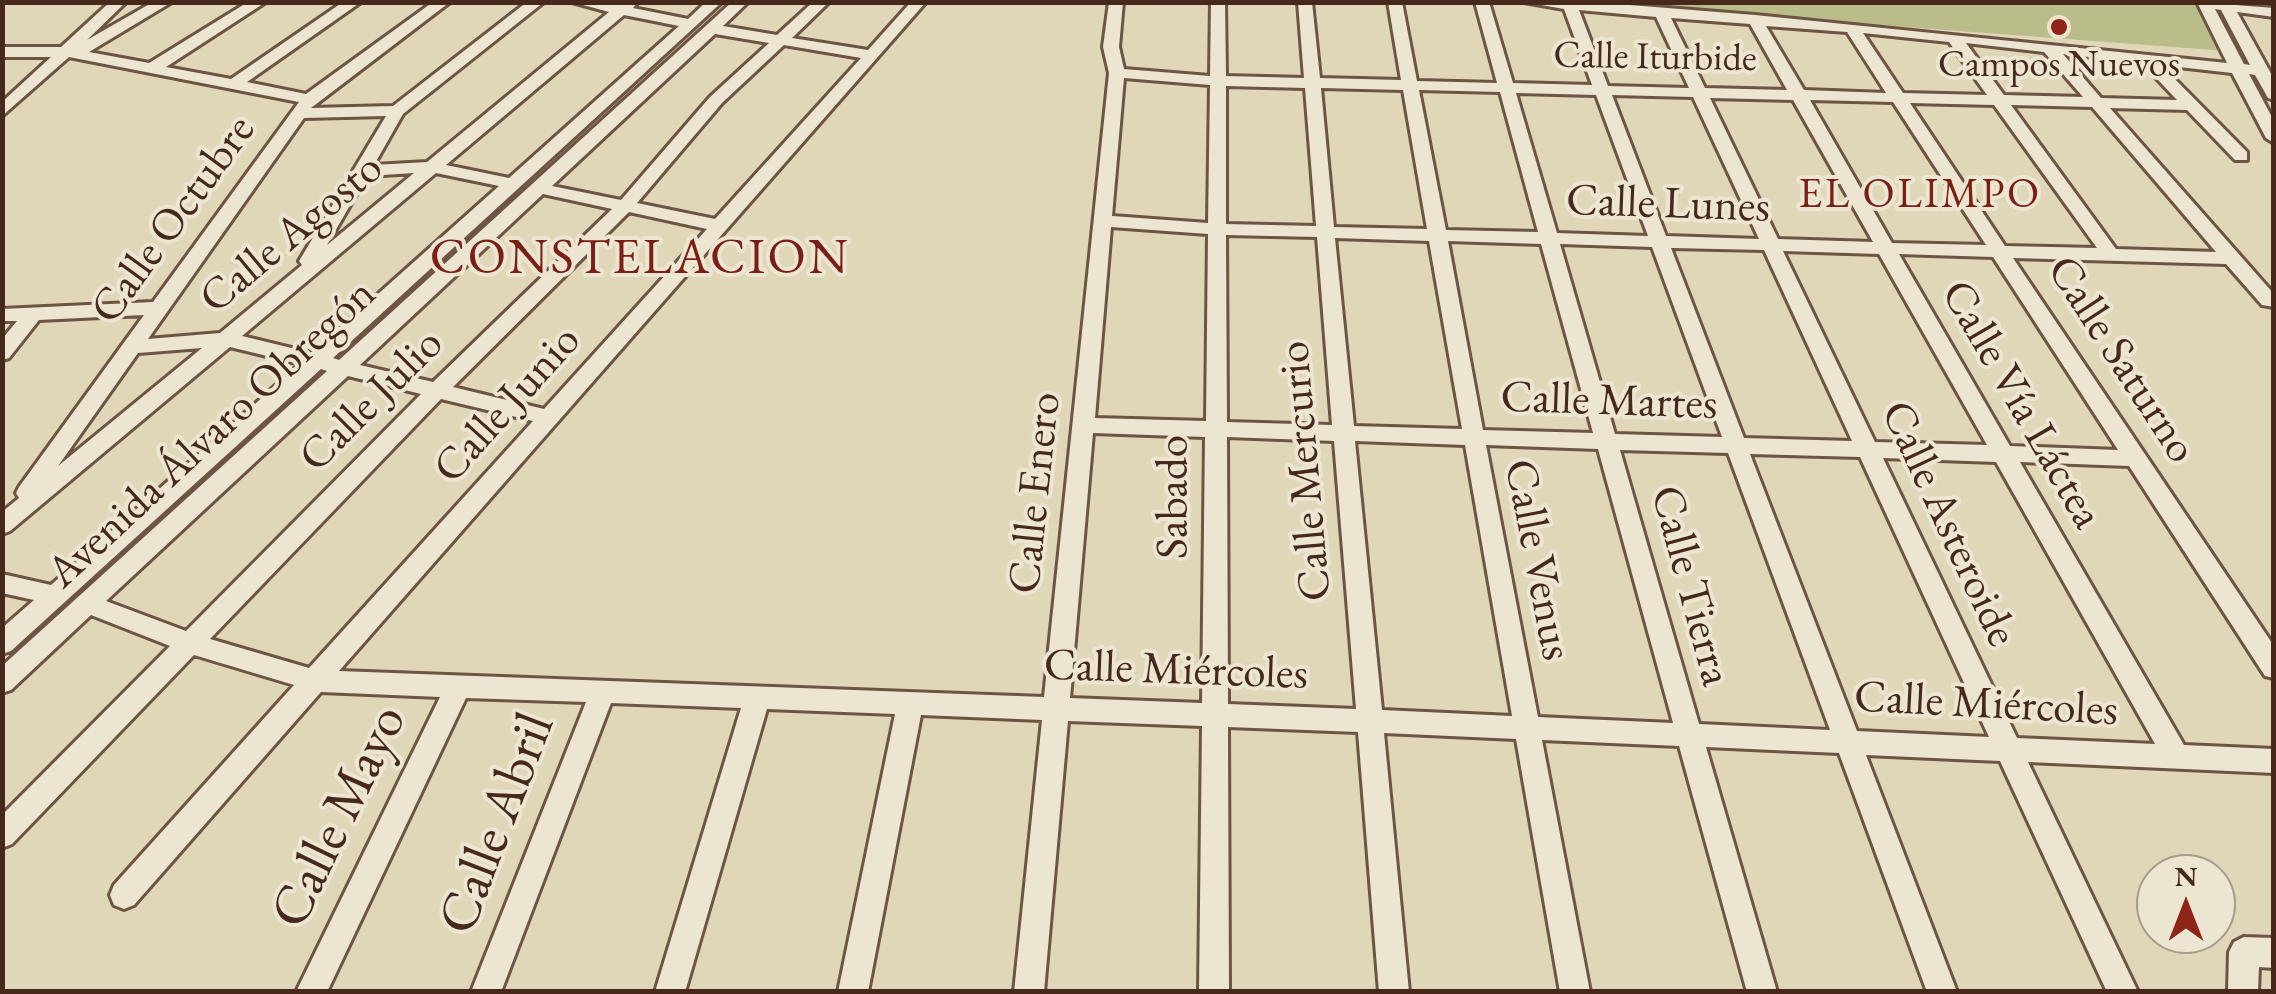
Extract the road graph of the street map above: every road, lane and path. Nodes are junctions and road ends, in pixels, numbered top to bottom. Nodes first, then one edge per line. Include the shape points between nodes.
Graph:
1 (119, 2) edge
2 (165, 2) edge
3 (259, 2) edge
4 (354, 2) edge
5 (442, 2) edge
6 (536, 2) edge
7 (579, 2) edge
8 (716, 2) edge
9 (741, 2) edge
10 (822, 2) edge
11 (920, 2) edge
12 (1116, 2) edge
13 (1218, 2) edge
14 (1305, 2) edge
15 (1394, 2) edge
16 (1482, 2) edge
17 (1531, 2) edge
18 (2204, 3) edge
19 (1570, 5) junction
20 (2225, 5) edge
21 (626, 6) edge
22 (1660, 12) junction
23 (2274, 13) edge
24 (1755, 19) junction
25 (701, 26) junction
26 (1852, 28) junction
27 (1953, 37) junction
28 (782, 41) junction
29 (2048, 47) junction
30 (2, 52) edge
31 (70, 52) junction
32 (872, 55) junction
33 (2146, 58) junction
34 (153, 68) junction
35 (2238, 68) junction
36 (2261, 71) junction
37 (1117, 73) junction
38 (1218, 80) junction
39 (1310, 82) junction
40 (234, 84) junction
41 (1408, 84) junction
42 (1509, 87) junction
43 (1602, 89) junction
44 (1701, 92) junction
45 (1797, 94) junction
46 (2274, 94) edge
47 (1900, 97) junction
48 (1998, 100) junction
49 (2094, 102) junction
50 (2192, 104) junction
51 (304, 106) junction
52 (2, 111) edge
53 (396, 111) junction
54 (2222, 134) junction
55 (2274, 138) edge
56 (2241, 156) dead end
57 (432, 167) junction
58 (362, 171) junction
59 (514, 184) junction
60 (538, 188) junction
61 (625, 206) junction
62 (1103, 222) junction
63 (721, 226) junction
64 (1217, 229) junction
65 (1324, 232) junction
66 (1436, 236) junction
67 (1552, 239) junction
68 (1660, 242) junction
69 (1773, 246) junction
70 (1886, 248) junction
71 (2003, 252) junction
72 (2111, 255) junction
73 (2230, 258) junction
74 (298, 277) junction
75 (2271, 301) edge
76 (160, 308) junction
77 (34, 314) junction
78 (2, 315) edge
79 (226, 338) junction
80 (131, 348) junction
81 (2, 353) edge
82 (318, 361) junction
83 (345, 368) junction
84 (437, 390) junction
85 (550, 418) junction
86 (1083, 425) junction
87 (1216, 430) junction
88 (1342, 434) junction
89 (1472, 437) junction
90 (1608, 442) junction
91 (1736, 446) junction
92 (1868, 450) junction
93 (2003, 454) junction
94 (2133, 458) junction
95 (5, 523) edge
96 (2, 583) edge
97 (55, 596) junction
98 (88, 604) junction
99 (190, 643) junction
100 (2, 644) edge
101 (2274, 668) edge
102 (315, 681) junction
103 (2, 682) edge
104 (458, 687) junction
105 (602, 692) junction
106 (757, 698) junction
107 (910, 704) junction
108 (1056, 710) junction
109 (1214, 716) junction
110 (1369, 720) junction
111 (1528, 728) junction
112 (1690, 735) junction
113 (1848, 742) junction
114 (2009, 749) junction
115 (2176, 756) junction
116 (2274, 760) edge
117 (2, 835) edge
118 (124, 895) dead end
119 (2274, 953) edge
120 (311, 992) edge
121 (486, 992) edge
122 (670, 992) edge
123 (854, 992) edge
124 (1029, 992) edge
125 (1214, 992) edge
126 (1394, 992) edge
127 (1575, 992) edge
128 (1762, 992) edge
129 (1942, 992) edge
130 (2122, 992) edge
131 (2243, 992) edge

1 - 31 street
2 - 31 street
3 - 34 street
4 - 40 street
5 - 51 street, Calle Octubre
6 - 53 street
7 - 21 street
8 - 25 street, Avenida Álvaro Obregón
9 - 25 street, Avenida Álvaro Obregón
10 - 28 street, Calle Julio
11 - 32 street, Calle Junio
12 - 37 street, Calle Enero
13 - 38 street, Sabado
14 - 39 street, Calle Mercurio
15 - 41 street, Calle Venus
16 - 42 street, Calle Tierra
17 - 19 street
18 - 20 street
18 - 35 street
19 - 22 street
19 - 43 street
20 - 23 street
20 - 36 street
21 - 25 street
21 - 57 street, Calle Agosto
22 - 24 street
22 - 44 street, Calle Asteroide
24 - 26 street
24 - 45 street, Calle Vía Láctea
25 - 28 street
25 - 59 street, Avenida Álvaro Obregón
25 - 60 street, Avenida Álvaro Obregón
26 - 27 street
26 - 47 street, Calle Saturno
27 - 29 street
27 - 48 street
28 - 32 street
28 - 61 street, Calle Julio via 685,132
29 - 33 street
29 - 49 street
30 - 31 street
31 - 34 street
31 - 52 street
32 - 63 street, Calle Junio
33 - 35 street
33 - 50 street
34 - 40 street
35 - 36 street
35 - 55 street
36 - 46 street
37 - 38 street, Calle Iturbide
37 - 62 street, Calle Enero
38 - 39 street, Calle Iturbide
38 - 64 street, Sabado
39 - 41 street, Calle Iturbide
39 - 65 street, Calle Mercurio
40 - 51 street
41 - 42 street, Calle Iturbide
41 - 66 street, Calle Venus
42 - 43 street, Calle Iturbide
42 - 67 street, Calle Tierra
43 - 44 street, Calle Iturbide
43 - 68 street
44 - 45 street, Calle Iturbide
44 - 69 street, Calle Asteroide
45 - 47 street, Calle Iturbide
45 - 70 street, Calle Vía Láctea
47 - 48 street, Calle Iturbide
47 - 71 street, Calle Saturno
48 - 49 street, Calle Iturbide
48 - 72 street
49 - 50 street, Calle Iturbide
49 - 73 street
50 - 54 street
51 - 53 street
51 - 76 street, Calle Octubre
53 - 58 street
54 - 55 street
54 - 56 street
57 - 58 street
57 - 59 street
57 - 74 street, Calle Agosto
58 - 74 street
59 - 82 street, Avenida Álvaro Obregón
60 - 61 street
60 - 83 street, Avenida Álvaro Obregón
61 - 63 street
61 - 84 street, Calle Julio
62 - 64 street, Calle Lunes
62 - 86 street, Calle Enero
63 - 85 street, Calle Junio
64 - 65 street, Calle Lunes
64 - 87 street, Sabado
65 - 66 street, Calle Lunes
65 - 88 street, Calle Mercurio
66 - 67 street, Calle Lunes
66 - 89 street, Calle Venus
67 - 68 street, Calle Lunes
67 - 90 street, Calle Tierra
68 - 69 street, Calle Lunes
68 - 91 street
69 - 70 street, Calle Lunes
69 - 92 street, Calle Asteroide
70 - 71 street, Calle Lunes
70 - 93 street, Calle Vía Láctea
71 - 72 street, Calle Lunes
71 - 94 street, Calle Saturno
72 - 73 street, Calle Lunes
73 - 75 street
74 - 79 street, Calle Agosto
76 - 77 street
76 - 80 street, Calle Octubre
77 - 78 street
77 - 81 street
79 - 80 street
79 - 82 street
79 - 95 street, Calle Agosto
80 - 95 street, Calle Octubre
82 - 83 street
82 - 97 street, Avenida Álvaro Obregón
83 - 84 street
83 - 98 street, Avenida Álvaro Obregón
84 - 85 street
84 - 99 street, Calle Julio
85 - 102 street, Calle Junio
86 - 87 street, Calle Martes
86 - 108 street, Calle Enero
87 - 88 street, Calle Martes
87 - 109 street, Sabado
88 - 89 street, Calle Martes
88 - 110 street, Calle Mercurio
89 - 90 street, Calle Martes
89 - 111 street, Calle Venus
90 - 91 street, Calle Martes
90 - 112 street, Calle Tierra
91 - 92 street, Calle Martes
91 - 113 street
92 - 93 street, Calle Martes
92 - 114 street, Calle Asteroide
93 - 94 street, Calle Martes
93 - 115 street, Calle Vía Láctea
94 - 101 street, Calle Saturno
96 - 97 street
97 - 98 street, Calle Miércoles via 60,609
97 - 100 street, Avenida Álvaro Obregón
98 - 99 street, Calle Miércoles
98 - 103 street, Avenida Álvaro Obregón
99 - 102 street, Calle Miércoles
99 - 117 street, Calle Julio
102 - 104 street, Calle Miércoles
102 - 118 street, Calle Junio
104 - 105 street, Calle Miércoles
104 - 120 street, Calle Mayo
105 - 106 street, Calle Miércoles
105 - 121 street, Calle Abril
106 - 107 street, Calle Miércoles
106 - 122 street
107 - 108 street, Calle Miércoles
107 - 123 street
108 - 109 street, Calle Miércoles
108 - 124 street, Calle Enero
109 - 110 street, Calle Miércoles
109 - 125 street, Sabado
110 - 111 street, Calle Miércoles
110 - 126 street, Calle Mercurio
111 - 112 street, Calle Miércoles
111 - 127 street, Calle Venus
112 - 113 street, Calle Miércoles
112 - 128 street, Calle Tierra
113 - 114 street, Calle Miércoles
113 - 129 street
114 - 115 street, Calle Miércoles
114 - 130 street, Calle Asteroide
115 - 116 street, Calle Miércoles
119 - 131 street via 2244,952

